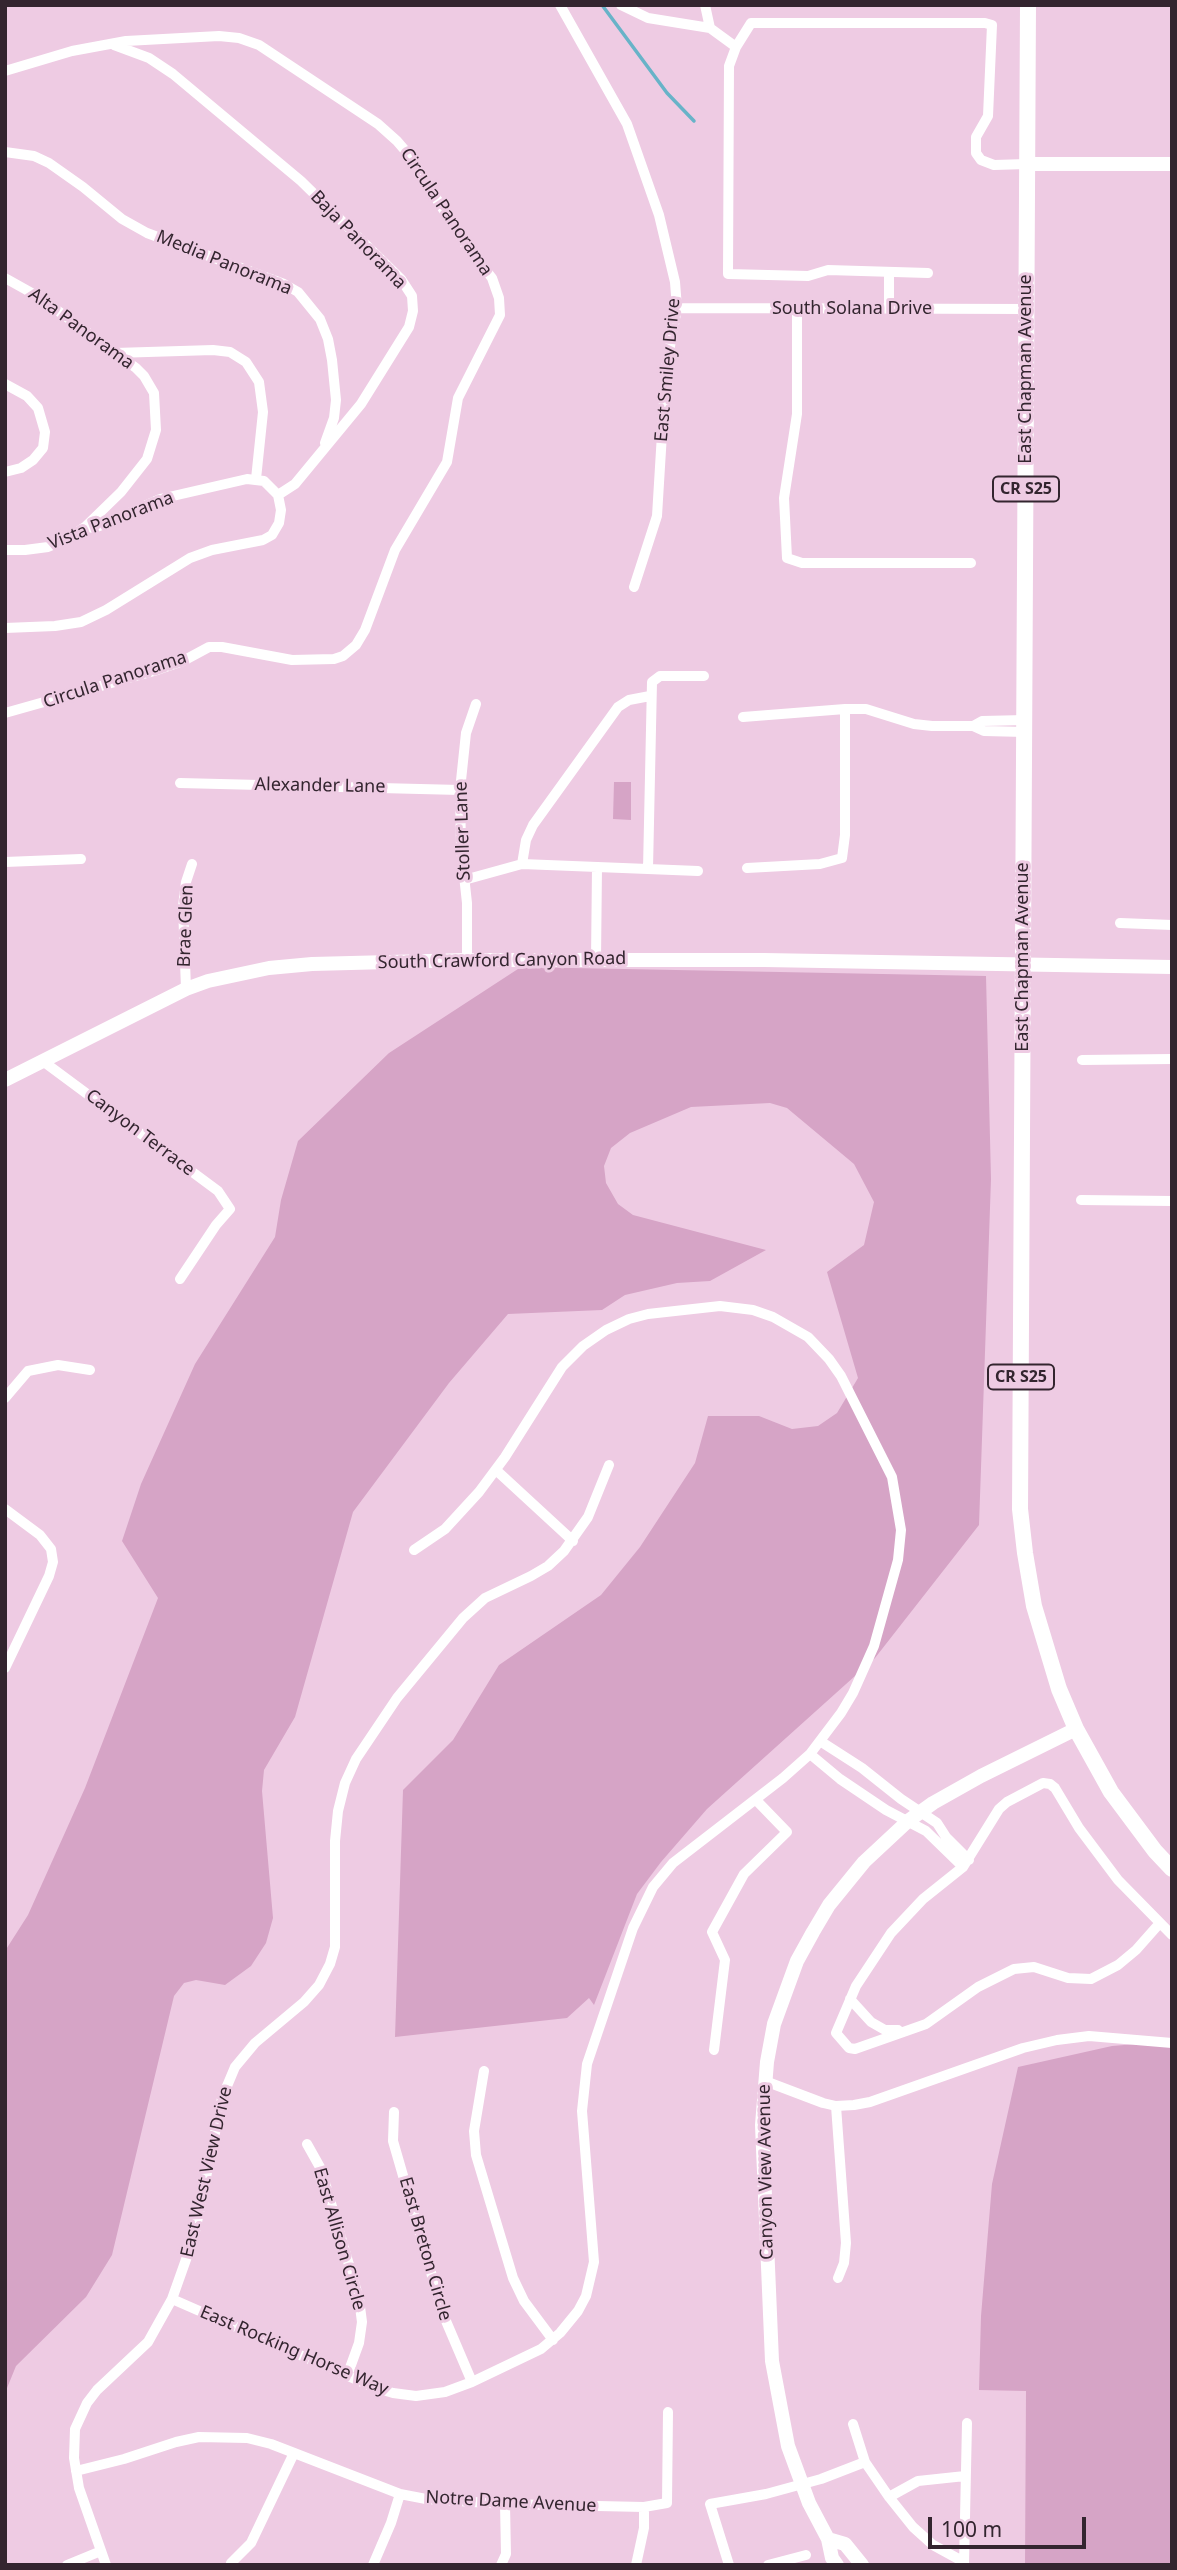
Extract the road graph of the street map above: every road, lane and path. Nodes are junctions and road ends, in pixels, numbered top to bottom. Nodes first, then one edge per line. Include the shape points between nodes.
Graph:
1 (560, 5) edge
2 (1028, 5) edge
3 (622, 6) edge
4 (705, 6) edge
5 (710, 28) junction
6 (111, 44) junction
7 (736, 47) junction
8 (5, 71) edge
9 (5, 152) edge
10 (1027, 164) junction
11 (1172, 164) edge
12 (890, 272) junction
13 (928, 273) dead end
14 (5, 278) edge
15 (677, 308) junction
16 (797, 308) junction
17 (889, 309) junction
18 (1027, 309) junction
19 (114, 353) junction
20 (5, 384) edge
21 (323, 449) junction
22 (5, 472) edge
23 (256, 479) junction
24 (278, 495) junction
25 (85, 527) junction
26 (5, 550) edge
27 (971, 563) dead end
28 (634, 587) dead end
29 (5, 628) edge
30 (704, 676) dead end
31 (650, 696) junction
32 (476, 704) dead end
33 (845, 709) junction
34 (5, 713) edge
35 (743, 716) dead end
36 (1025, 726) junction
37 (180, 783) dead end
38 (460, 790) junction
39 (81, 859) dead end
40 (5, 862) edge
41 (192, 864) dead end
42 (522, 864) junction
43 (597, 867) junction
44 (747, 868) dead end
45 (649, 869) junction
46 (698, 871) dead end
47 (464, 880) junction
48 (1120, 923) dead end
49 (1172, 925) edge
50 (467, 960) junction
51 (596, 960) junction
52 (1023, 965) junction
53 (1172, 967) edge
54 (186, 989) junction
55 (1172, 1059) edge
56 (1082, 1060) dead end
57 (44, 1062) junction
58 (5, 1080) edge
59 (1081, 1200) dead end
60 (1172, 1201) edge
61 (180, 1279) dead end
62 (90, 1370) dead end
63 (5, 1398) edge
64 (609, 1465) dead end
65 (496, 1470) junction
66 (5, 1509) edge
67 (573, 1541) junction
68 (414, 1550) dead end
69 (5, 1668) edge
70 (1076, 1729) junction
71 (820, 1741) junction
72 (810, 1754) junction
73 (756, 1800) junction
74 (920, 1812) junction
75 (908, 1821) junction
76 (966, 1864) junction
77 (1172, 1870) edge
78 (1159, 1924) junction
79 (1172, 1936) edge
80 (850, 1999) junction
81 (905, 2031) junction
82 (1172, 2043) edge
83 (714, 2050) dead end
84 (484, 2071) dead end
85 (765, 2081) junction
86 (836, 2106) junction
87 (394, 2112) dead end
88 (307, 2144) dead end
89 (838, 2278) dead end
90 (172, 2299) junction
91 (552, 2340) junction
92 (347, 2376) junction
93 (472, 2382) junction
94 (668, 2412) dead end
95 (967, 2423) dead end
96 (853, 2424) dead end
97 (294, 2453) junction
98 (866, 2462) junction
99 (76, 2471) junction
100 (965, 2476) junction
101 (801, 2483) junction
102 (400, 2494) junction
103 (889, 2497) junction
104 (505, 2504) junction
105 (644, 2507) junction
106 (828, 2539) junction
107 (101, 2551) junction
108 (806, 2555) dead end
109 (231, 2563) edge
110 (964, 2563) edge
111 (67, 2565) edge
112 (106, 2565) edge
113 (373, 2565) edge
114 (501, 2565) edge
115 (636, 2565) edge
116 (729, 2565) edge
117 (768, 2565) edge
118 (837, 2565) edge
119 (862, 2565) edge

1 - 15 street, East Smiley Drive via 627,124 642,162 659,215
2 - 10 main road, East Chapman Avenue / CR S25
3 - 5 street via 649,18
4 - 5 street
5 - 7 street
6 - 8 street, Circula Panorama
6 - 21 street, Baja Panorama via 149,58 207,100 301,181 401,279 412,296 409,327 361,404
6 - 34 street, Circula Panorama via 169,37 239,38 270,51 378,124 409,155 442,211 492,278 500,315 458,398 443,469 395,550 356,645 343,656 292,660 209,647 154,671
7 - 10 street via 751,23 992,25 988,116 976,137 976,153 994,165
7 - 12 street via 729,66 728,274
9 - 21 street, Media Panorama via 49,163 147,233 298,292 320,320 332,360 336,400
10 - 11 main road
10 - 18 main road, East Chapman Avenue / CR S25
12 - 13 street
12 - 17 street
14 - 19 street, Alta Panorama via 39,297
15 - 16 street, South Solana Drive
15 - 28 street, East Smiley Drive via 666,368 657,516
16 - 17 street, South Solana Drive
16 - 27 street via 797,414 785,498 787,558 802,563
17 - 18 street, South Solana Drive
18 - 36 main road, East Chapman Avenue / CR S25
19 - 23 street via 213,350 230,352 246,362 259,382 263,412
19 - 25 street, Alta Panorama via 145,376 152,387 156,430 144,464
20 - 22 street via 38,408 45,432 43,447 33,460
21 - 24 street, Baja Panorama via 295,484
23 - 24 street
23 - 25 street, Vista Panorama via 160,499 95,528
24 - 29 street via 279,523 263,540 190,558 81,622
25 - 26 street, Vista Panorama via 48,547
30 - 31 street via 655,678
31 - 42 street via 618,707 533,825
31 - 45 street
32 - 38 street, Stoller Lane via 467,733
33 - 35 street
33 - 36 street via 866,709 932,726 973,726 982,721
33 - 44 street via 842,858 820,864
36 - 52 main road, East Chapman Avenue / CR S25
37 - 38 street, Alexander Lane
38 - 47 street, Stoller Lane
39 - 40 street
41 - 54 street, Brae Glen via 183,906
42 - 43 street
42 - 47 street
43 - 45 street
43 - 51 street
45 - 46 street
47 - 50 street, Stoller Lane
48 - 49 street
50 - 51 main road, South Crawford Canyon Road
50 - 54 main road, South Crawford Canyon Road via 270,968
51 - 52 main road, South Crawford Canyon Road
52 - 53 main road, South Crawford Canyon Road
52 - 70 main road, East Chapman Avenue / CR S25 via 1020,1508 1039,1628
54 - 57 main road, South Crawford Canyon Road
55 - 56 street
57 - 58 main road, South Crawford Canyon Road
57 - 61 street, Canyon Terrace via 218,1191 230,1209
59 - 60 street
62 - 63 street via 58,1365 28,1371
64 - 67 street, East West View Drive
65 - 67 street
65 - 68 street, East Rocking Horse Way via 445,1529
65 - 71 street, East Rocking Horse Way via 562,1367 583,1346 629,1319 702,1307 733,1307 773,1317 808,1337 841,1376 892,1477 901,1530 898,1560 871,1653 853,1693
66 - 69 street via 40,1535 51,1549 53,1562
67 - 90 street, East West View Drive via 548,1566 485,1598 463,1618 397,1698 356,1759 345,1783 334,1841 330,1964 304,2002 243,2054 228,2080 194,2237
70 - 74 main road, Canyon View Avenue
70 - 77 main road, East Chapman Avenue / CR S25 via 1111,1792
71 - 72 street, East Rocking Horse Way
71 - 74 street
72 - 73 street, East Rocking Horse Way
72 - 75 street via 840,1779
73 - 83 street via 787,1832 744,1874 712,1933 725,1961
73 - 91 street, East Rocking Horse Way via 673,1863 653,1887 633,1928 594,2041 583,2088 594,2262 578,2311
74 - 75 main road, Canyon View Avenue
74 - 76 street via 937,1823
75 - 76 street
75 - 85 main road, Canyon View Avenue via 846,1883 797,1961 778,2013
76 - 78 street via 1007,1802 1043,1783 1050,1784 1105,1864
76 - 80 street via 905,1916
78 - 79 street
78 - 81 street via 1136,1950 1101,1975 1079,1979 1034,1967 1014,1969 978,1987 926,2024
80 - 81 street via 871,2022
80 - 81 street via 836,2033 849,2048
82 - 86 street via 1089,2036 1057,2040 870,2102
84 - 91 street via 474,2131 476,2155 513,2278
85 - 86 street
85 - 101 main road, Canyon View Avenue via 762,2125 772,2361 783,2425
86 - 89 street via 846,2243
87 - 93 street, East Breton Circle via 393,2141 443,2314
88 - 92 street, East Allison Circle via 321,2169 359,2299 359,2343
90 - 92 street, East Rocking Horse Way
90 - 99 street, East West View Drive via 148,2342 83,2409 75,2429
91 - 93 street, East Rocking Horse Way
92 - 93 street, East Rocking Horse Way via 393,2393 416,2396
94 - 105 street, Notre Dame Avenue via 667,2503
95 - 100 street
96 - 98 street
97 - 99 street, Notre Dame Avenue via 247,2438 200,2437
97 - 102 street, Notre Dame Avenue
97 - 109 street via 251,2543
98 - 101 street
98 - 103 street
99 - 107 street, East West View Drive
100 - 103 street via 918,2481
100 - 110 street
101 - 106 main road, Canyon View Avenue
101 - 116 street via 710,2504
102 - 104 street, Notre Dame Avenue
102 - 113 street
103 - 110 street via 933,2545
104 - 105 street, Notre Dame Avenue
104 - 114 street via 506,2554
105 - 115 street
106 - 118 main road, Canyon View Avenue
106 - 119 main road via 845,2544
107 - 111 street
107 - 112 street, East West View Drive
108 - 117 street

